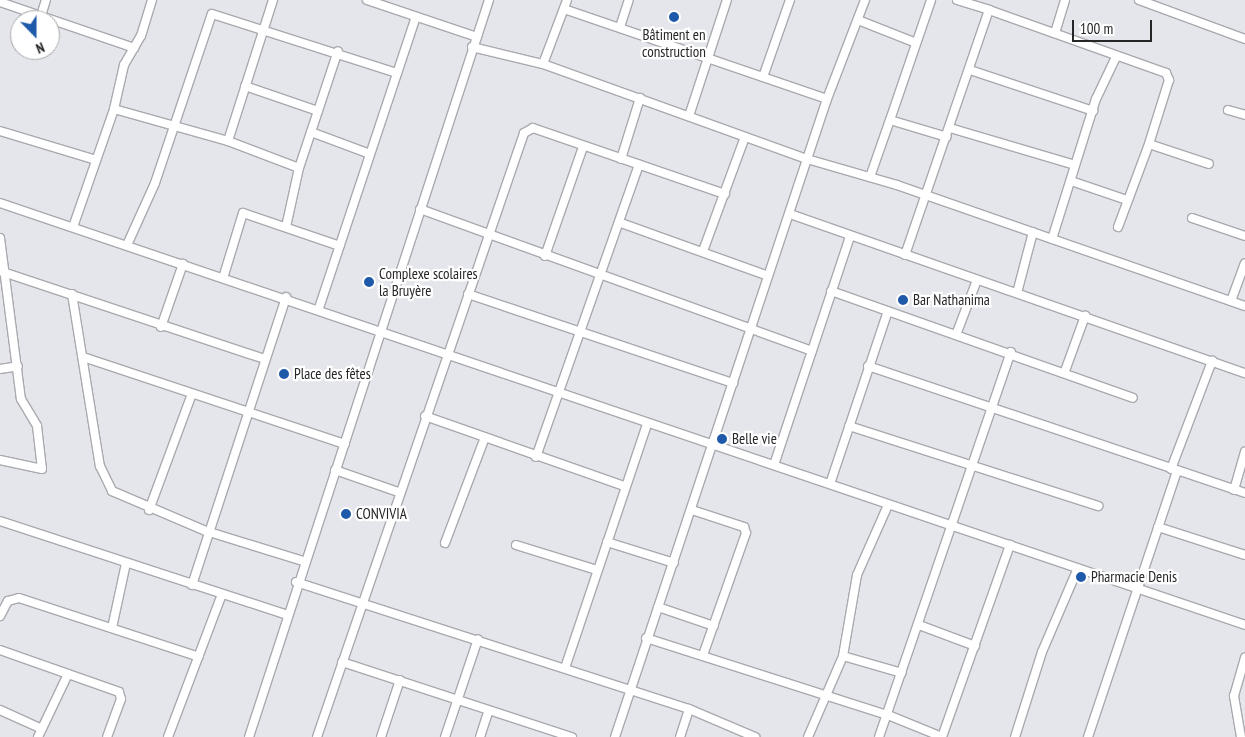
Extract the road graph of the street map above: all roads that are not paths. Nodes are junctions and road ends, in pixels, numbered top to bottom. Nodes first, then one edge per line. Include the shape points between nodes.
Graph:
1 (152, 0) edge
2 (273, 0) edge
3 (367, 0) edge
4 (489, 0) edge
5 (567, 0) edge
6 (629, 0) edge
7 (727, 0) edge
8 (790, 0) edge
9 (865, 0) edge
10 (931, 0) edge
11 (957, 0) edge
12 (1065, 0) edge
13 (1139, 0) edge
14 (0, 2) edge
15 (564, 9) junction
16 (24, 10) edge
17 (989, 10) junction
18 (416, 17) junction
19 (858, 20) junction
20 (60, 22) edge
21 (263, 27) junction
22 (620, 27) junction
23 (1055, 33) junction
24 (477, 37) junction
25 (1245, 39) edge
26 (916, 43) junction
27 (472, 47) junction
28 (134, 48) junction
29 (338, 51) junction
30 (1116, 56) junction
31 (710, 57) junction
32 (544, 64) junction
33 (970, 70) junction
34 (397, 73) junction
35 (763, 77) junction
36 (245, 86) junction
37 (640, 98) junction
38 (827, 99) junction
39 (114, 109) junction
40 (1228, 110) dead end
41 (318, 111) junction
42 (1093, 111) junction
43 (1245, 115) edge
44 (689, 116) junction
45 (890, 120) junction
46 (174, 124) junction
47 (950, 128) junction
48 (0, 131) edge
49 (310, 132) junction
50 (745, 137) junction
51 (947, 137) junction
52 (228, 141) junction
53 (1149, 144) junction
54 (582, 147) junction
55 (370, 154) junction
56 (621, 159) junction
57 (807, 159) junction
58 (96, 160) junction
59 (1209, 164) dead end
60 (639, 165) junction
61 (1075, 165) junction
62 (299, 168) junction
63 (870, 177) junction
64 (1071, 181) junction
65 (725, 194) junction
66 (928, 197) junction
67 (1127, 200) junction
68 (0, 203) edge
69 (420, 209) junction
70 (790, 214) junction
71 (1192, 218) dead end
72 (621, 223) junction
73 (73, 227) junction
74 (286, 227) junction
75 (1118, 227) dead end
76 (1033, 232) junction
77 (488, 236) junction
78 (1245, 236) edge
79 (850, 237) junction
80 (0, 238) edge
81 (1052, 239) junction
82 (127, 245) junction
83 (340, 246) junction
84 (703, 251) junction
85 (905, 255) junction
86 (545, 256) junction
87 (1245, 263) edge
88 (183, 264) junction
89 (3, 272) edge
90 (224, 275) junction
91 (603, 275) junction
92 (768, 276) junction
93 (977, 280) junction
94 (831, 291) junction
95 (1017, 293) junction
96 (72, 294) junction
97 (468, 294) junction
98 (286, 297) junction
99 (1231, 301) junction
100 (1245, 306) edge
101 (319, 308) junction
102 (888, 311) junction
103 (1086, 316) junction
104 (161, 327) junction
105 (382, 329) junction
106 (751, 329) junction
107 (583, 332) junction
108 (956, 335) junction
109 (812, 351) junction
110 (1011, 352) junction
111 (447, 353) junction
112 (82, 357) junction
113 (265, 359) junction
114 (1212, 361) junction
115 (18, 366) junction
116 (868, 366) junction
117 (0, 369) edge
118 (1065, 371) junction
119 (1245, 373) edge
120 (733, 383) junction
121 (192, 394) junction
122 (560, 396) junction
123 (1133, 398) dead end
124 (991, 408) junction
125 (247, 412) junction
126 (425, 416) junction
127 (647, 424) junction
128 (849, 426) junction
129 (485, 437) junction
130 (345, 444) junction
131 (712, 445) junction
132 (1245, 452) edge
133 (536, 457) junction
134 (0, 460) edge
135 (774, 465) junction
136 (972, 465) junction
137 (335, 470) junction
138 (1174, 470) junction
139 (830, 484) junction
140 (624, 486) junction
141 (1234, 490) junction
142 (398, 492) junction
143 (1245, 493) edge
144 (888, 505) junction
145 (1098, 506) dead end
146 (149, 510) junction
147 (692, 510) junction
148 (0, 521) edge
149 (1158, 526) junction
150 (952, 527) junction
151 (206, 531) junction
152 (445, 542) dead end
153 (607, 542) junction
154 (516, 545) dead end
155 (1010, 546) junction
156 (1245, 555) edge
157 (304, 562) junction
158 (126, 563) junction
159 (674, 564) junction
160 (1078, 568) junction
161 (596, 570) junction
162 (296, 582) junction
163 (192, 585) junction
164 (1136, 586) junction
165 (221, 597) junction
166 (363, 605) junction
167 (658, 608) junction
168 (288, 615) junction
169 (0, 616) edge
170 (919, 625) junction
171 (1245, 625) edge
172 (714, 626) junction
173 (112, 628) junction
174 (646, 638) junction
175 (478, 639) junction
176 (975, 646) junction
177 (0, 650) edge
178 (703, 654) junction
179 (843, 656) junction
180 (199, 657) junction
181 (1245, 658) edge
182 (342, 662) junction
183 (565, 668) junction
184 (902, 673) junction
185 (68, 674) junction
186 (400, 680) junction
187 (628, 690) junction
188 (824, 694) junction
189 (459, 701) junction
190 (689, 709) junction
191 (0, 710) edge
192 (488, 713) junction
193 (888, 715) junction
194 (40, 728) junction
195 (543, 733) edge
196 (38, 737) edge
197 (107, 737) edge
198 (168, 737) edge
199 (249, 737) edge
200 (317, 737) edge
201 (381, 737) edge
202 (445, 737) edge
203 (480, 737) edge
204 (572, 737) edge
205 (615, 737) edge
206 (680, 737) edge
207 (755, 737) edge
208 (808, 737) edge
209 (879, 737) edge
210 (942, 737) edge
211 (1015, 737) edge
212 (1088, 737) edge
213 (1241, 737) edge

1 - 28 street
2 - 21 street
3 - 18 street
4 - 24 street
5 - 15 street
6 - 22 street
7 - 31 street
8 - 35 street
9 - 19 street
10 - 26 street
11 - 17 street
12 - 23 street
13 - 25 street
14 - 16 street
15 - 22 street
15 - 32 street
17 - 23 street
17 - 33 street
18 - 24 street
18 - 34 street
19 - 26 street
19 - 38 street
20 - 28 street
21 - 29 street
21 - 36 street
21 - 46 street via 212,14
22 - 31 street
23 - 30 street
24 - 27 street
26 - 45 street
27 - 32 street
27 - 69 street
28 - 39 street via 124,65
29 - 34 street
29 - 41 street
30 - 42 street
30 - 53 street via 1169,76
31 - 35 street
31 - 44 street
32 - 37 street
33 - 42 street
33 - 47 street
34 - 55 street
35 - 38 street
36 - 41 street
36 - 52 street
37 - 44 street
37 - 56 street
38 - 57 street
39 - 46 street
39 - 58 street
40 - 43 street
41 - 49 street
42 - 61 street
44 - 50 street
45 - 51 street
45 - 63 street
46 - 52 street
46 - 82 street
47 - 51 street
47 - 61 street
48 - 58 street
49 - 55 street
49 - 62 street
50 - 57 street
50 - 65 street
51 - 66 street
52 - 62 street
53 - 59 street
53 - 67 street
54 - 56 street
54 - 77 street via 533,128 524,133
54 - 86 street
55 - 83 street
56 - 60 street
57 - 63 street
57 - 70 street
58 - 73 street
60 - 65 street
60 - 72 street
61 - 64 street
62 - 74 street
63 - 66 street
64 - 67 street
64 - 81 street
65 - 84 street
66 - 76 street
66 - 85 street
67 - 75 street
68 - 73 street
69 - 77 street
69 - 105 street
70 - 79 street
70 - 92 street
71 - 78 street
72 - 84 street
72 - 91 street
73 - 82 street
74 - 83 street
74 - 90 street via 243,213
76 - 81 street
76 - 95 street
77 - 86 street
77 - 97 street
79 - 85 street
79 - 94 street
80 - 89 street
81 - 99 street
82 - 88 street
83 - 101 street
84 - 92 street
85 - 93 street
86 - 91 street
87 - 99 street
88 - 90 street
88 - 104 street
89 - 96 street
89 - 115 street
90 - 98 street
91 - 106 street
91 - 107 street
92 - 106 street
93 - 95 street
93 - 108 street
94 - 102 street
94 - 109 street
95 - 103 street
96 - 104 street
96 - 112 street
97 - 107 street
97 - 111 street
98 - 101 street
98 - 113 street
99 - 100 street
101 - 105 street
102 - 108 street
102 - 116 street
103 - 114 street
103 - 118 street
104 - 113 street
105 - 111 street
105 - 130 street
106 - 109 street
106 - 120 street
107 - 120 street
107 - 122 street
108 - 110 street
109 - 135 street
110 - 118 street
110 - 124 street
111 - 122 street
111 - 126 street
112 - 121 street
112 - 146 street via 103,475 112,491
113 - 125 street
114 - 119 street
114 - 138 street
115 - 117 street
115 - 134 street via 23,404 39,433 42,469
116 - 124 street
116 - 128 street
118 - 123 street
120 - 131 street
121 - 125 street
121 - 146 street
122 - 127 street
122 - 133 street
124 - 136 street
124 - 138 street
125 - 130 street
125 - 151 street
126 - 129 street
126 - 142 street
127 - 131 street
127 - 140 street
128 - 136 street
128 - 139 street
129 - 133 street
129 - 152 street
130 - 137 street
131 - 135 street
131 - 147 street
132 - 141 street
133 - 140 street
135 - 139 street
136 - 145 street
136 - 150 street
137 - 142 street
137 - 157 street
138 - 141 street
138 - 149 street
139 - 144 street
140 - 153 street
141 - 143 street
142 - 166 street
144 - 150 street
144 - 179 street via 857,575
146 - 151 street
147 - 159 street
147 - 172 street via 746,530
148 - 158 street
149 - 156 street
149 - 164 street
150 - 155 street
150 - 170 street
151 - 157 street
151 - 163 street
153 - 159 street
153 - 161 street
154 - 161 street
155 - 160 street
155 - 176 street
157 - 162 street
158 - 163 street
158 - 173 street
159 - 167 street
160 - 164 street
160 - 211 street via 1042,652
161 - 183 street
162 - 166 street
162 - 168 street
163 - 165 street
164 - 171 street
164 - 212 street
165 - 168 street
165 - 180 street
166 - 175 street
166 - 182 street
167 - 172 street
167 - 174 street
168 - 199 street
169 - 173 street via 8,601 20,598
170 - 176 street
170 - 184 street
172 - 178 street
173 - 180 street
174 - 178 street
174 - 187 street
175 - 183 street
175 - 189 street
176 - 210 street
177 - 185 street
178 - 188 street
179 - 184 street
179 - 188 street
180 - 198 street
181 - 213 street via 1234,696
182 - 186 street
182 - 200 street
183 - 187 street
184 - 193 street
185 - 194 street
185 - 197 street via 120,693
186 - 189 street
186 - 201 street
187 - 190 street
187 - 205 street
188 - 193 street
188 - 208 street
189 - 192 street
189 - 202 street
190 - 206 street
190 - 207 street
191 - 194 street
192 - 195 street
192 - 203 street
193 - 209 street
193 - 210 street
194 - 196 street
195 - 204 street

